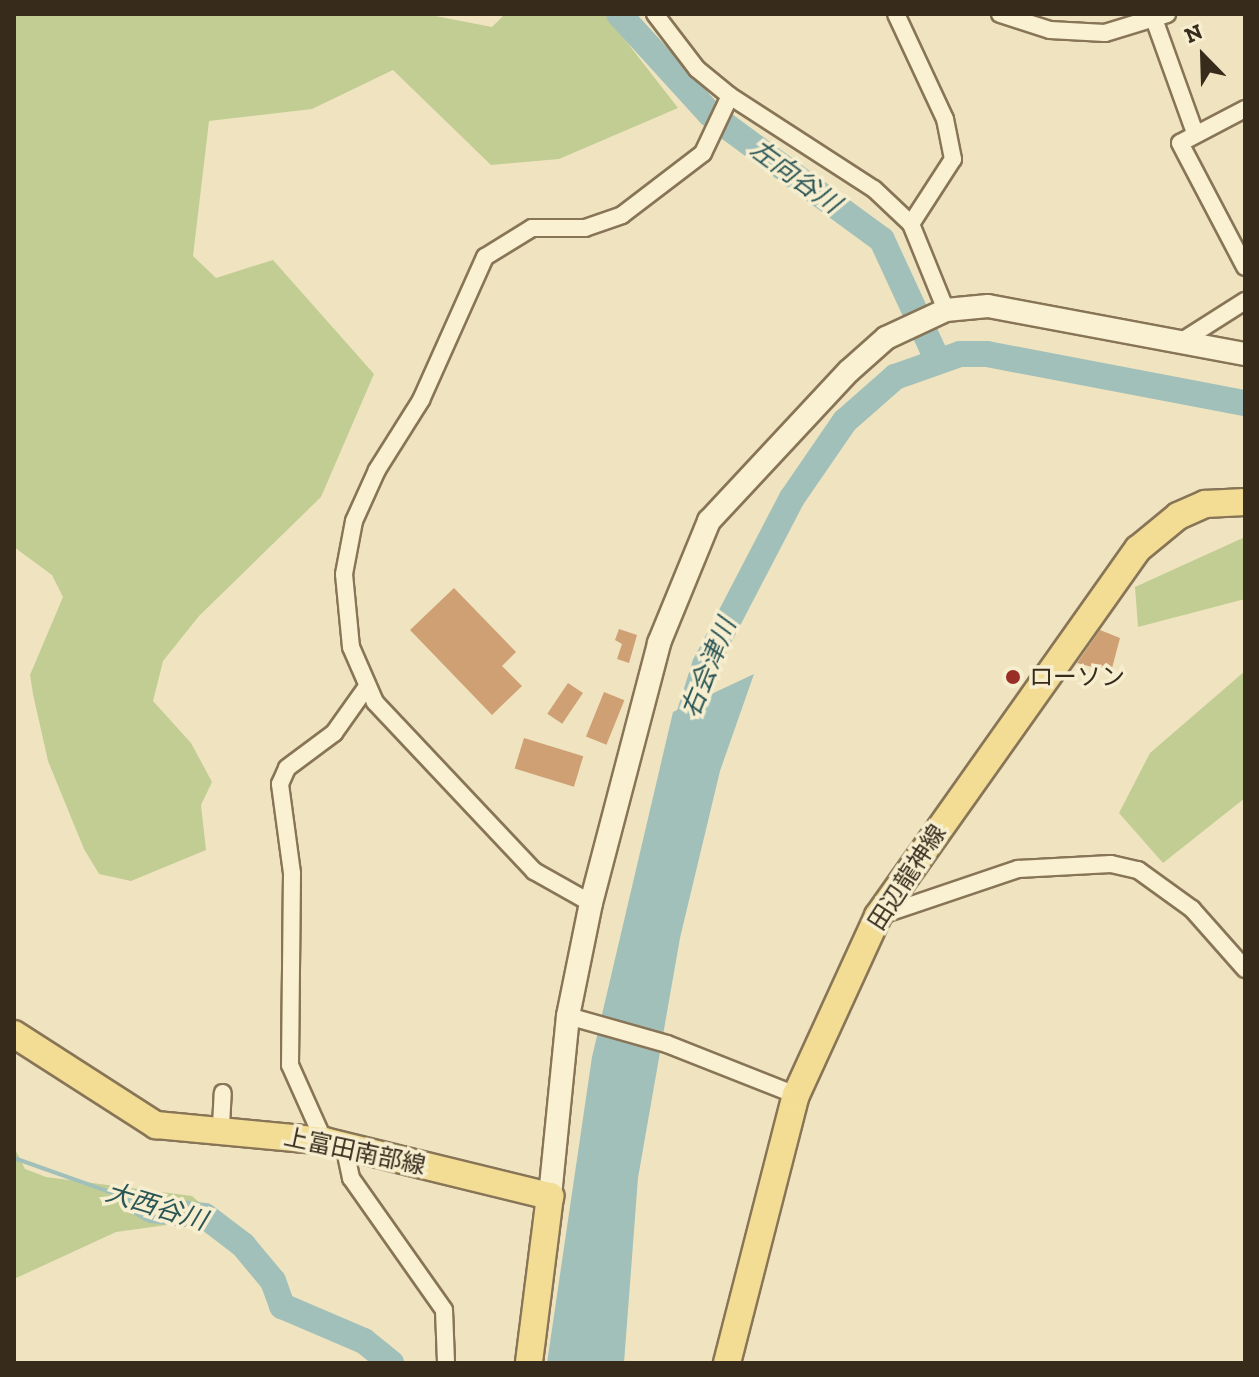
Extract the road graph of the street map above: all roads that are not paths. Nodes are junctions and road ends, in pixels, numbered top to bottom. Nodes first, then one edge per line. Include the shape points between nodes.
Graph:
1 (655, 14) edge
2 (896, 14) edge
3 (1000, 14) edge
4 (1161, 16) edge
5 (730, 96) junction
6 (1245, 109) edge
7 (1195, 133) junction
8 (911, 224) junction
9 (1245, 267) edge
10 (1245, 301) edge
11 (942, 311) junction
12 (1182, 341) junction
13 (1245, 354) edge
14 (1245, 502) edge
15 (366, 688) junction
16 (591, 903) junction
17 (878, 916) junction
18 (1245, 969) edge
19 (578, 1019) junction
20 (14, 1034) edge
21 (223, 1093) dead end
22 (796, 1095) junction
23 (221, 1126) junction
24 (334, 1143) junction
25 (550, 1196) junction
26 (446, 1363) edge
27 (529, 1363) edge
28 (727, 1363) edge

1 - 5 street via 697,69
2 - 8 street via 945,119 953,159
3 - 4 street via 1050,30 1105,33
4 - 7 street
5 - 8 street via 874,189
5 - 15 street via 703,153 622,215 585,228 532,228 506,239 475,272 421,400 377,470 354,521 344,607
6 - 7 street
7 - 9 street via 1180,143
8 - 11 street
10 - 12 street
11 - 12 street via 988,306
11 - 16 street via 911,323 849,371 709,521 659,643
12 - 13 street
14 - 17 main road, 田辺龍神線 via 1205,504 1178,516 1138,549
15 - 16 street via 505,844 534,871
15 - 24 street via 334,733 287,768 280,784 292,873 290,1065
16 - 19 street
17 - 18 street via 1018,869 1111,864 1138,870 1192,909
17 - 22 main road, 田辺龍神線
19 - 22 street via 667,1044
19 - 25 street
20 - 23 main road, 上富田南部線 via 156,1125
21 - 23 street
22 - 28 main road, 田辺龍神線
23 - 24 main road, 上富田南部線
24 - 25 main road, 上富田南部線
24 - 26 street via 351,1178 444,1310
25 - 27 main road

